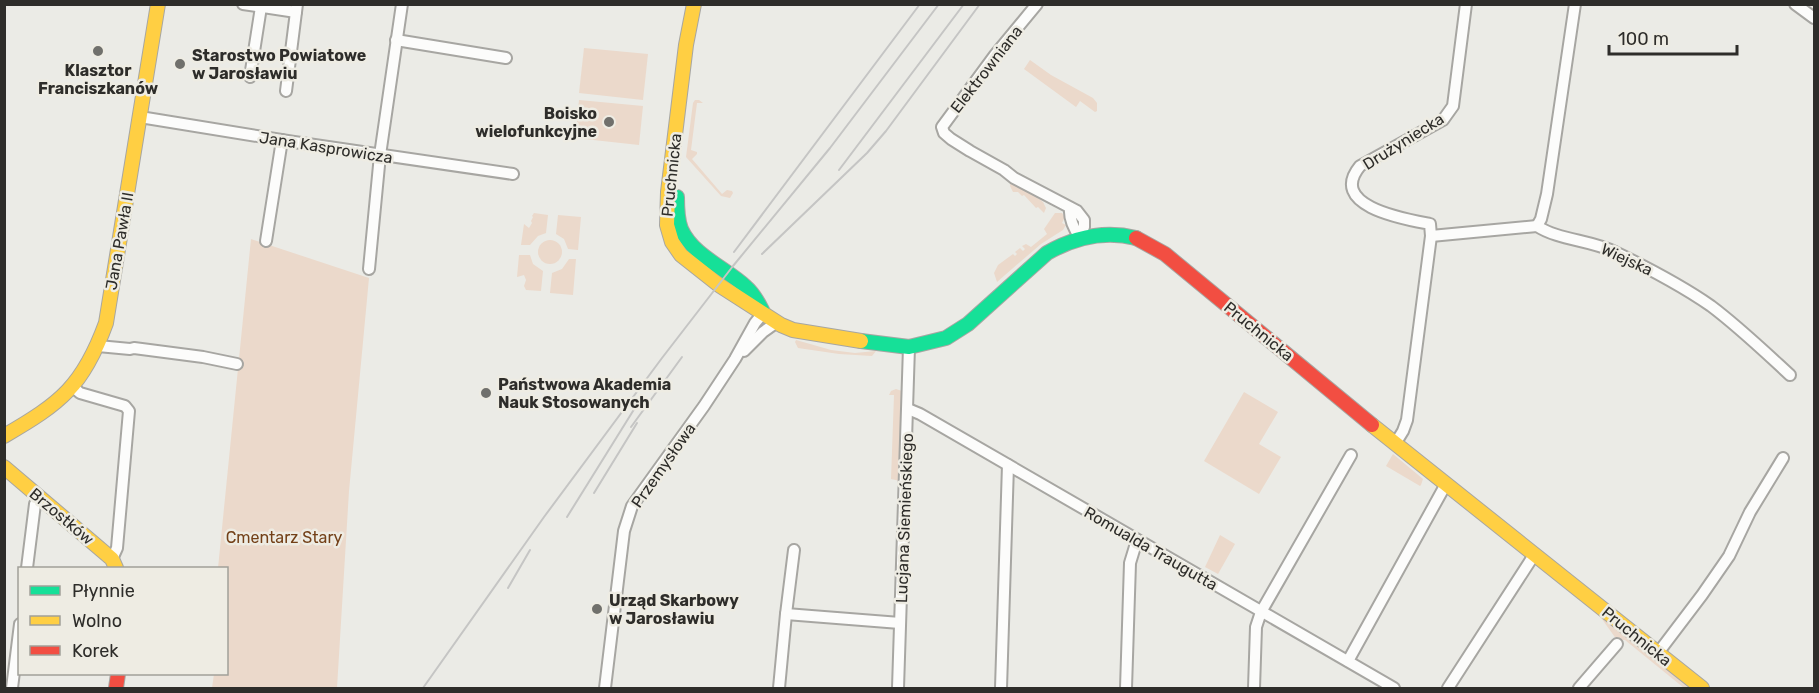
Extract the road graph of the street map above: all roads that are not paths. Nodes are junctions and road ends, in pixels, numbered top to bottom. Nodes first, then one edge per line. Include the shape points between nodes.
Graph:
1 (158, 4) edge
2 (243, 4) edge
3 (402, 4) edge
4 (693, 4) edge
5 (1037, 4) edge
6 (1466, 4) edge
7 (1575, 4) edge
8 (1795, 4) edge
9 (261, 7) junction
10 (297, 8) edge
11 (1815, 18) edge
12 (396, 40) junction
13 (506, 58) dead end
14 (250, 76) dead end
15 (286, 92) dead end
16 (140, 117) junction
17 (282, 140) junction
18 (380, 155) junction
19 (513, 174) dead end
20 (1537, 226) junction
21 (1431, 230) junction
22 (1080, 237) junction
23 (266, 241) dead end
24 (369, 269) dead end
25 (764, 312) junction
26 (777, 322) junction
27 (98, 346) junction
28 (909, 347) junction
29 (735, 359) junction
30 (237, 364) dead end
31 (1791, 375) dead end
32 (73, 387) junction
33 (908, 409) junction
34 (4, 436) edge
35 (1395, 444) junction
36 (1351, 455) dead end
37 (1783, 458) dead end
38 (1008, 465) junction
39 (4, 467) edge
40 (1446, 484) junction
41 (39, 498) junction
42 (1137, 540) junction
43 (794, 550) dead end
44 (1534, 555) junction
45 (114, 564) edge
46 (27, 567) edge
47 (1261, 612) junction
48 (786, 614) junction
49 (900, 623) junction
50 (18, 640) edge
51 (1617, 644) dead end
52 (1658, 653) junction
53 (1348, 661) junction
54 (12, 688) edge
55 (605, 688) edge
56 (779, 688) edge
57 (898, 688) edge
58 (1001, 688) edge
59 (1126, 688) edge
60 (1254, 688) edge
61 (1394, 688) edge
62 (1448, 688) edge
63 (1579, 688) edge
64 (1702, 688) edge

1 - 16 main road, Jana Pawła II
2 - 9 street
3 - 12 street
4 - 25 main road, Pruchnicka via 666,225 681,255 719,285
5 - 22 street, Elektrowniana via 942,127 951,139 1077,211 1084,220
6 - 21 street, Drużyniecka via 1453,106 1443,120 1360,166 1354,174 1355,196 1374,209
7 - 20 street via 1547,194
8 - 11 street
9 - 10 street
9 - 14 street
10 - 15 street
12 - 13 street
12 - 18 street
16 - 17 street, Jana Kasprowicza
16 - 27 main road, Jana Pawła II via 106,323
17 - 18 street, Jana Kasprowicza
17 - 23 street
18 - 19 street, Jana Kasprowicza
18 - 24 street
20 - 21 street, Wiejska
20 - 31 street, Wiejska via 1612,250 1670,280 1737,327
21 - 35 street via 1407,420
22 - 28 main road, Pruchnicka via 1047,253 968,324 946,338
22 - 35 main road, Pruchnicka via 1134,237 1164,254
25 - 26 main road, Pruchnicka
25 - 29 street
26 - 28 main road, Pruchnicka via 793,330
26 - 29 street
27 - 30 street
27 - 32 main road, Jana Pawła II
28 - 33 street, Lucjana Siemieńskiego
29 - 55 street, Przemysłowa via 632,506 624,531
32 - 34 main road, Jana Pawła II via 43,413
32 - 45 street via 80,393 125,406 129,411
33 - 38 street, Romualda Traugutta
33 - 49 street, Lucjana Siemieńskiego
35 - 40 main road, Pruchnicka
36 - 47 street
37 - 52 street via 1729,556
38 - 42 street, Romualda Traugutta
38 - 58 street
39 - 41 main road, Brzostków
40 - 44 main road, Pruchnicka
40 - 53 street
41 - 45 main road, Brzostków
41 - 46 street
42 - 47 street, Romualda Traugutta
42 - 59 street via 1130,563
43 - 48 street
44 - 52 main road, Pruchnicka
44 - 62 street
47 - 53 street, Romualda Traugutta
47 - 60 street via 1256,627
48 - 49 street
48 - 56 street
49 - 57 street, Lucjana Siemieńskiego
50 - 54 street
51 - 63 street
52 - 64 main road, Pruchnicka
53 - 61 street, Romualda Traugutta

